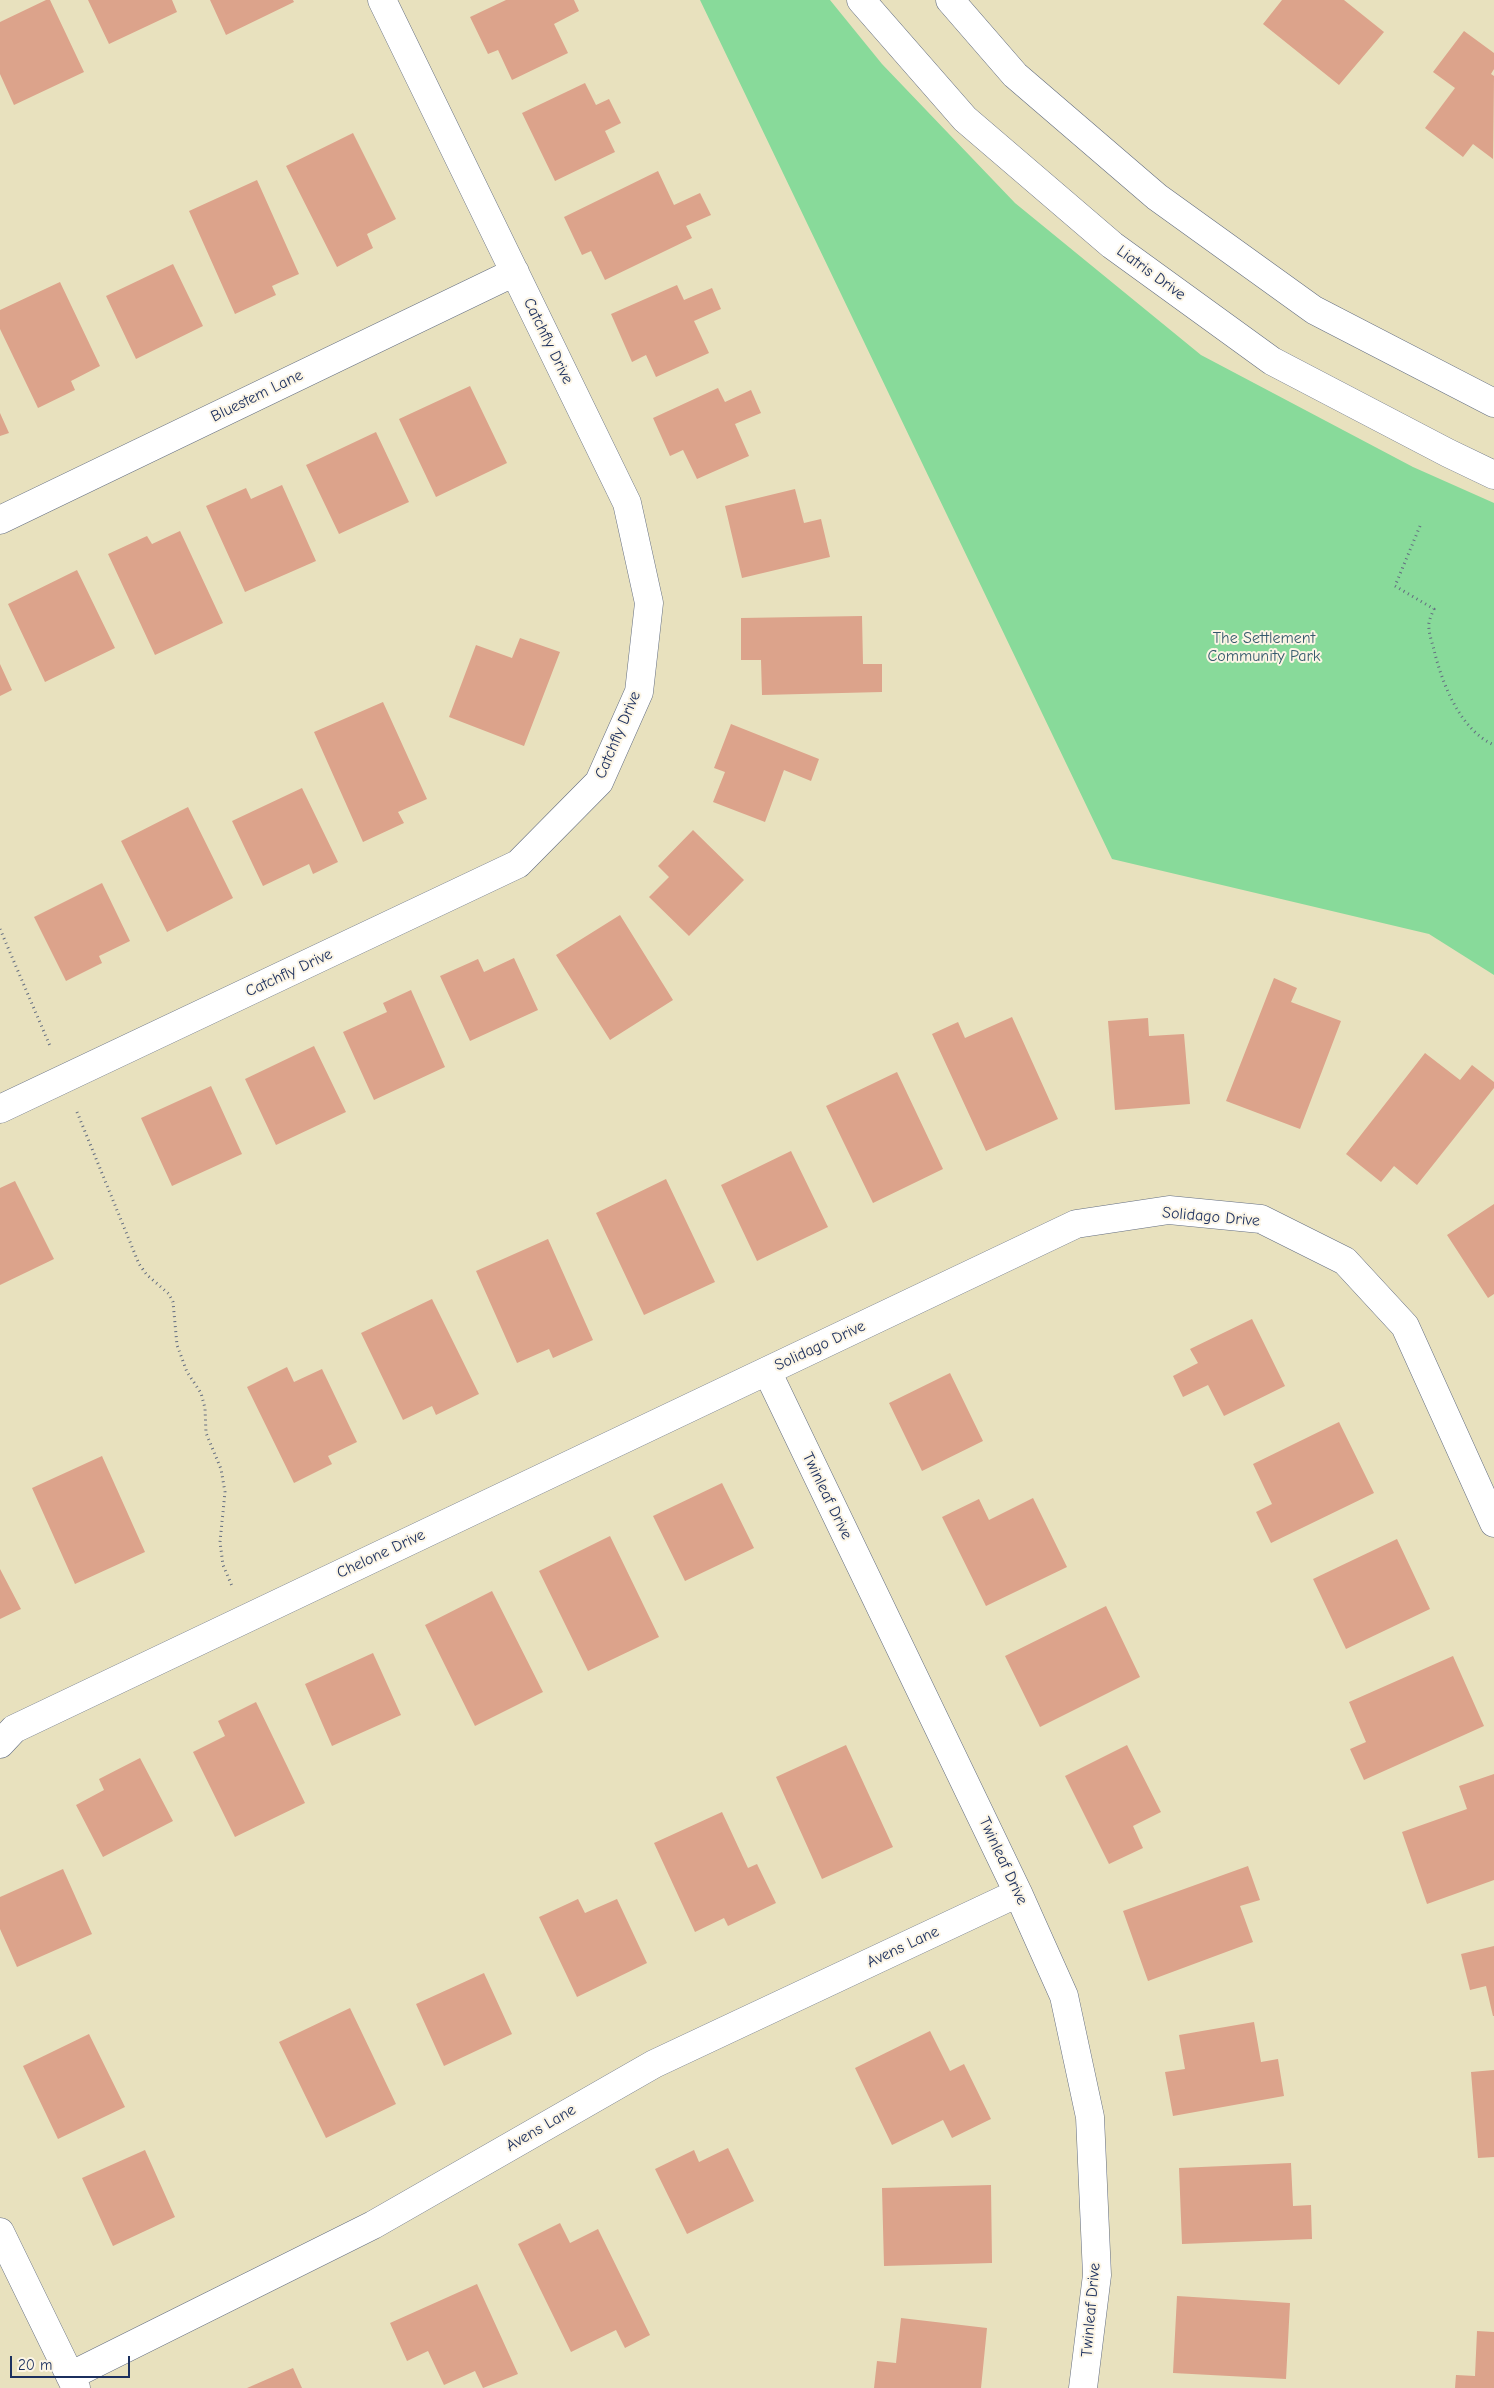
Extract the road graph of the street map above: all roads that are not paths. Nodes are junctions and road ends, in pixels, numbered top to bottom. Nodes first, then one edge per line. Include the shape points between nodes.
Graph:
1 (382, 0) edge
2 (861, 0) edge
3 (950, 0) edge
4 (515, 272) junction
5 (1494, 403) edge
6 (1494, 475) edge
7 (0, 520) edge
8 (0, 1109) edge
9 (767, 1371) junction
10 (1494, 1524) edge
11 (0, 1744) edge
12 (1018, 1893) junction
13 (0, 2232) edge
14 (73, 2382) edge
15 (1083, 2388) edge

1 - 4 street, Catchfly Drive
2 - 6 street, Liatris Drive via 965,119 1112,245 1272,361
3 - 5 street via 1015,75 1157,197 1314,310
4 - 7 street, Bluestem Lane
4 - 8 street, Catchfly Drive via 627,503 649,603 639,692 600,782 518,864
9 - 10 street, Solidago Drive via 1076,1224 1168,1210 1261,1219 1345,1261 1405,1326
9 - 11 street, Chelone Drive via 14,1729
9 - 12 street, Twinleaf Drive
12 - 14 street, Avens Lane via 654,2064 372,2225
12 - 15 street, Twinleaf Drive via 1064,1996 1090,2116 1097,2275
13 - 14 street

